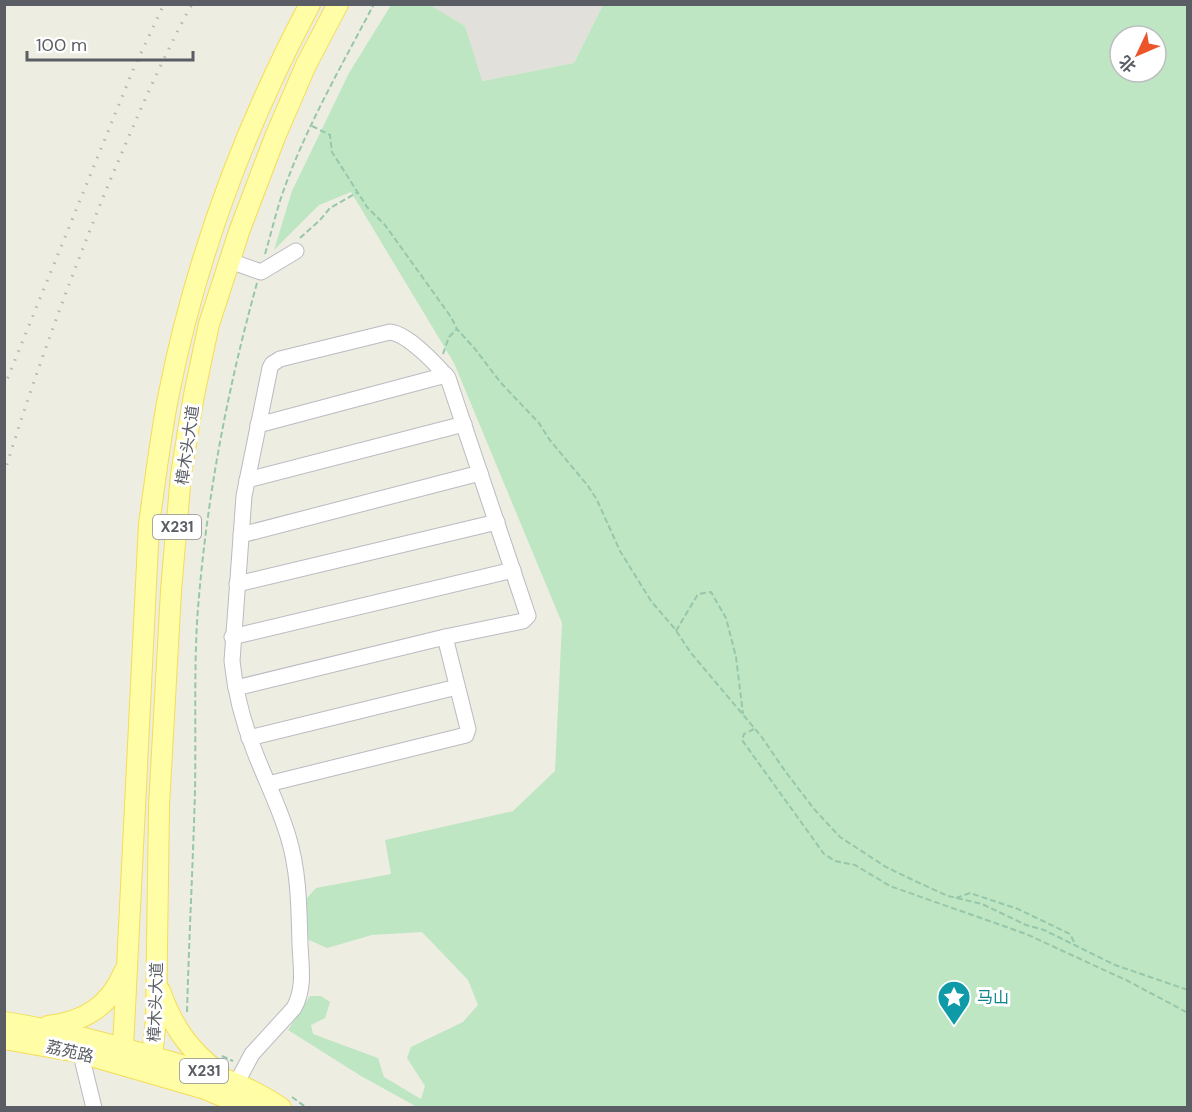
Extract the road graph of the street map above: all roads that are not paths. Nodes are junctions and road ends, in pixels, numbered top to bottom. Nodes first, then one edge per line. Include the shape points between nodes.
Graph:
1 (309, 4) edge
2 (338, 4) edge
3 (292, 254) road end
4 (230, 261) junction
5 (441, 364) junction
6 (464, 424) junction
7 (258, 425) junction
8 (480, 473) junction
9 (247, 480) junction
10 (497, 522) junction
11 (241, 535) junction
12 (513, 570) junction
13 (237, 584) junction
14 (232, 637) junction
15 (445, 637) junction
16 (457, 687) junction
17 (236, 688) junction
18 (249, 738) junction
19 (268, 784) junction
20 (127, 961) junction
21 (157, 977) junction
22 (4, 1022) edge
23 (31, 1026) junction
24 (4, 1039) edge
25 (123, 1047) junction
26 (152, 1056) junction
27 (83, 1063) dead end
28 (135, 1068) junction
29 (228, 1092) edge
30 (94, 1107) edge
31 (251, 1107) edge
32 (281, 1107) edge

1 - 20 main road, 樟木头大道 / X231 via 250,128 225,193 168,397 149,524
2 - 4 main road, 樟木头大道 / X231 via 274,137
3 - 4 street via 261,272
4 - 21 main road, 樟木头大道 / X231 via 194,395 182,474 159,806
5 - 6 street
5 - 7 street
5 - 7 street via 390,332 280,359 270,368
6 - 8 street
6 - 9 street
7 - 9 street
8 - 10 street
8 - 11 street
9 - 11 street
10 - 12 street
10 - 13 street
11 - 13 street
12 - 14 street
12 - 15 street via 528,614 525,620
13 - 14 street
14 - 17 street
15 - 16 street
15 - 17 street
16 - 18 street
16 - 19 street via 468,729 466,735
17 - 18 street
18 - 19 street
19 - 29 street via 293,855 302,983 294,1008 252,1054
20 - 23 main road via 116,990 91,1014 59,1024
20 - 25 main road, 樟木头大道 / X231
21 - 26 main road, 樟木头大道 / X231
21 - 29 main road via 183,1039
22 - 23 main road, 荔苑路
23 - 25 main road, 荔苑路
24 - 28 main road, 荔苑路 via 77,1052
25 - 26 main road, X231
25 - 28 main road, 樟木头大道
26 - 28 main road, 樟木头大道
26 - 29 main road, X231
27 - 30 street
28 - 29 main road, X231
29 - 31 main road, X231
29 - 32 main road, X231 via 260,1095

